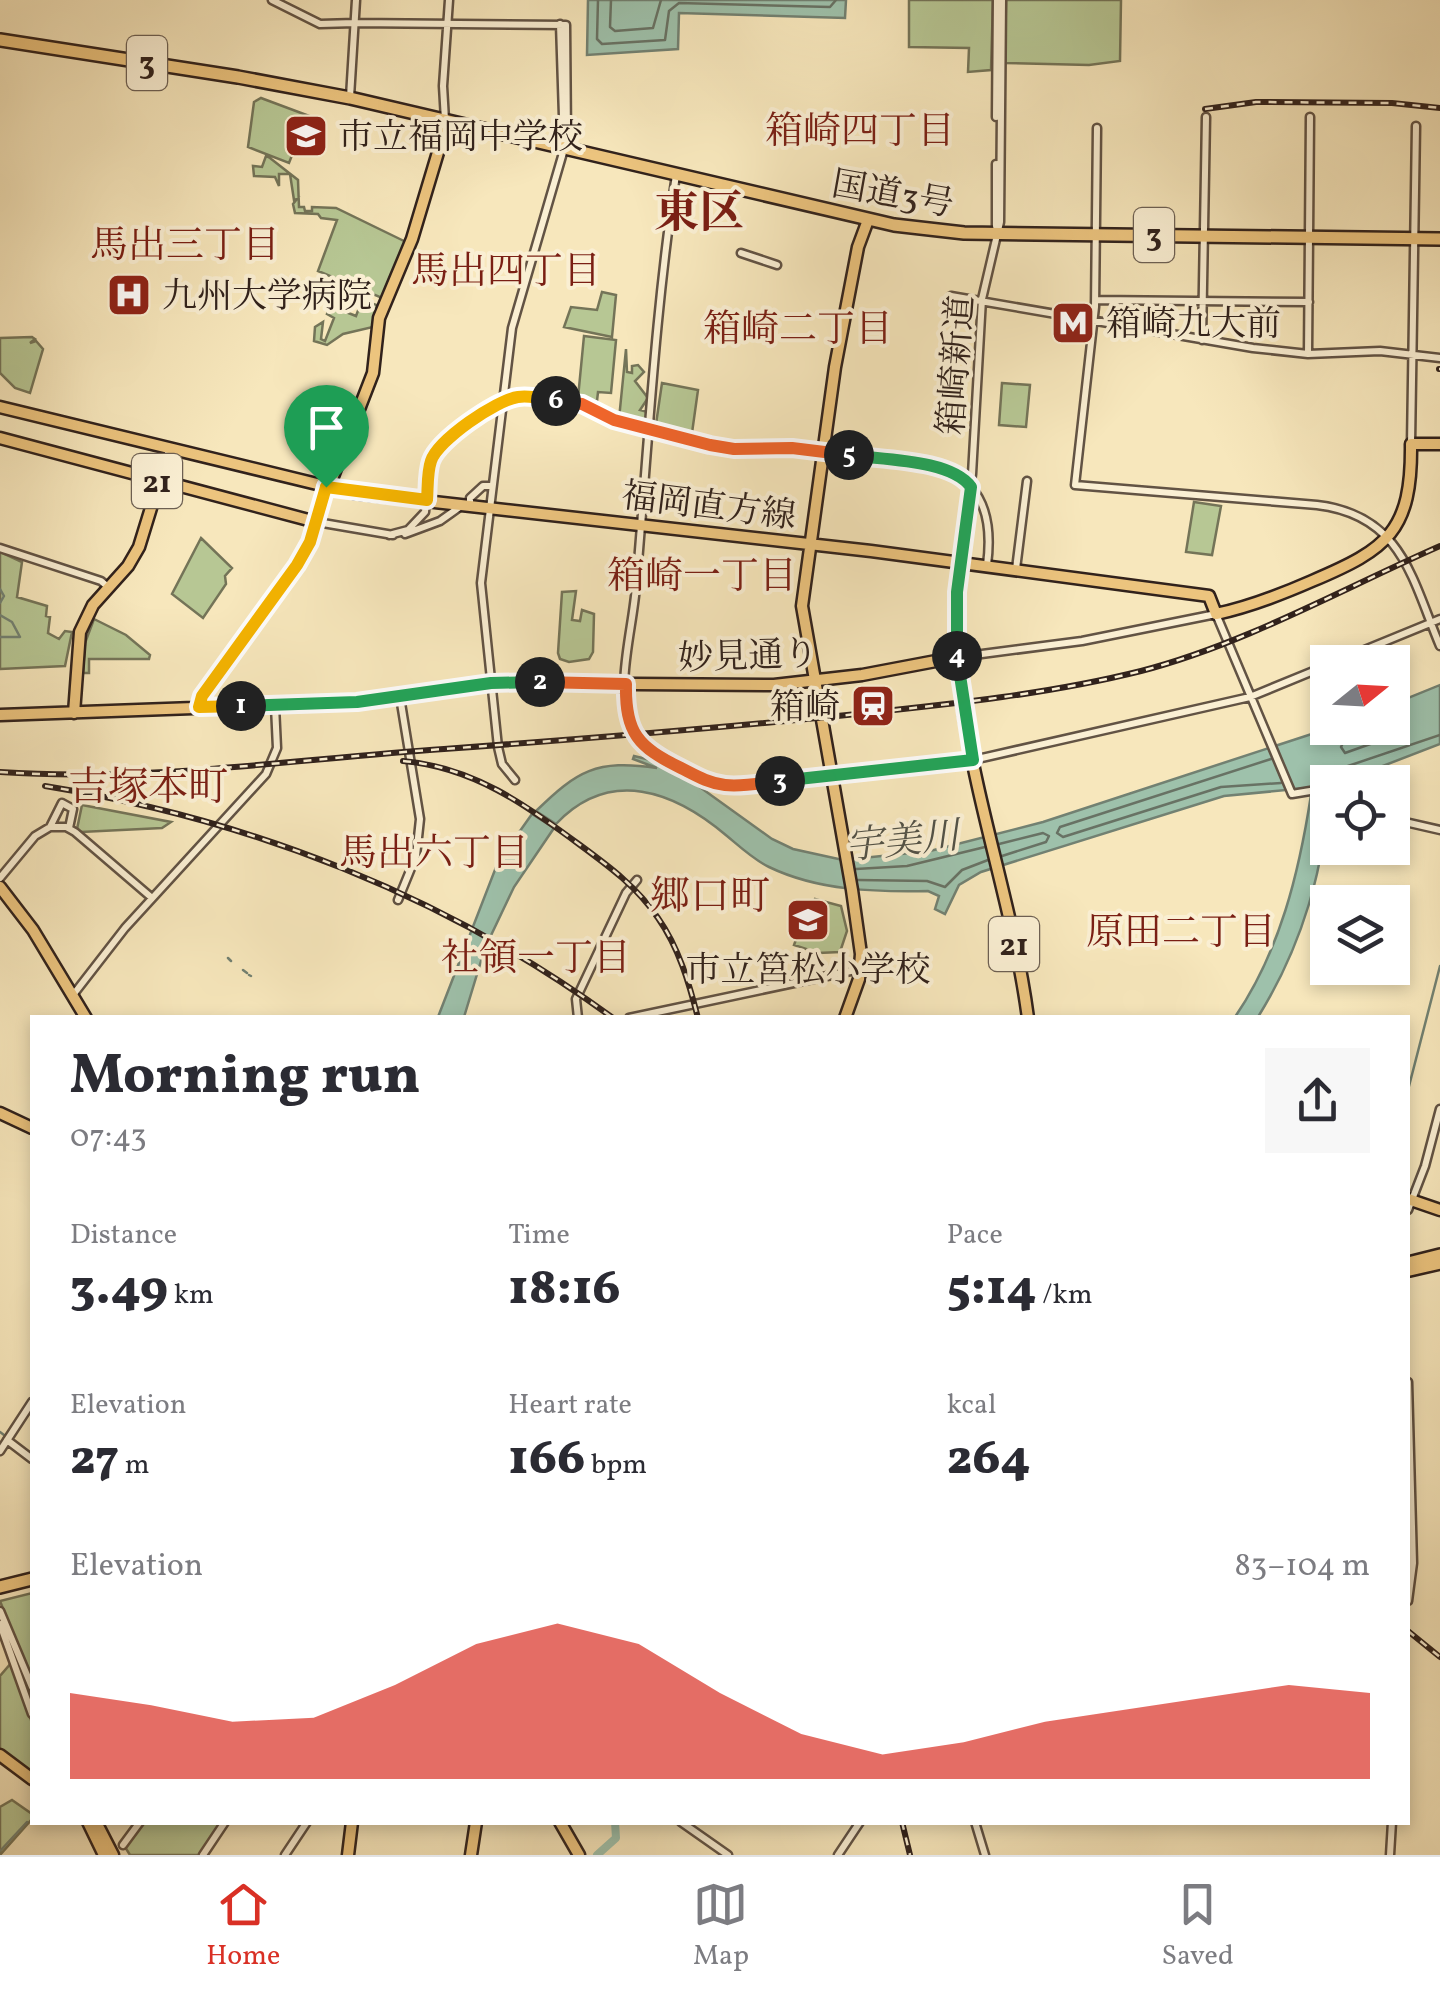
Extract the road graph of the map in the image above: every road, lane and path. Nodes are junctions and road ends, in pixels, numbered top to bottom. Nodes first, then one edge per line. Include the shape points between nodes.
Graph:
1 (272, 0) edge
2 (356, 0) edge
3 (449, 0) edge
4 (1000, 0) edge
5 (355, 23) junction
6 (448, 23) junction
7 (0, 37) edge
8 (350, 98) junction
9 (1206, 116) dead end
10 (1310, 117) dead end
11 (444, 121) junction
12 (1416, 126) dead end
13 (1097, 128) dead end
14 (564, 149) junction
15 (676, 175) junction
16 (868, 220) junction
17 (996, 233) junction
18 (1096, 235) junction
19 (1202, 236) junction
20 (1309, 237) junction
21 (1414, 238) junction
22 (1440, 239) edge
23 (741, 252) dead end
24 (778, 265) dead end
25 (951, 296) dead end
26 (982, 299) junction
27 (1095, 300) junction
28 (1202, 302) junction
29 (1309, 302) junction
30 (1093, 319) junction
31 (1202, 340) junction
32 (1308, 354) junction
33 (1412, 355) junction
34 (1440, 358) edge
35 (503, 400) junction
36 (0, 407) edge
37 (649, 430) junction
38 (0, 438) edge
39 (1411, 444) junction
40 (1440, 444) edge
41 (169, 450) junction
42 (821, 451) junction
43 (1028, 481) dead end
44 (158, 482) junction
45 (492, 486) junction
46 (326, 487) junction
47 (971, 487) junction
48 (427, 500) junction
49 (466, 505) junction
50 (490, 506) junction
51 (316, 522) junction
52 (640, 524) junction
53 (390, 535) junction
54 (1388, 536) junction
55 (809, 545) junction
56 (0, 548) edge
57 (960, 562) junction
58 (987, 566) junction
59 (1016, 569) junction
60 (108, 587) junction
61 (1216, 614) junction
62 (1440, 619) edge
63 (1430, 623) junction
64 (1376, 645) edge
65 (1440, 646) edge
66 (957, 657) junction
67 (1310, 673) edge
68 (816, 682) junction
69 (491, 683) junction
70 (626, 684) junction
71 (400, 697) junction
72 (1250, 698) junction
73 (275, 704) junction
74 (199, 707) junction
75 (74, 712) junction
76 (0, 716) edge
77 (973, 760) junction
78 (832, 774) junction
79 (515, 780) dead end
80 (1310, 791) edge
81 (1410, 823) edge
82 (50, 827) junction
83 (69, 828) junction
84 (1440, 830) edge
85 (0, 878) edge
86 (637, 880) dead end
87 (0, 887) edge
88 (152, 898) junction
89 (398, 900) dead end
90 (860, 969) junction
91 (73, 995) junction
92 (84, 1015) edge
93 (578, 1015) edge
94 (643, 1015) edge
95 (846, 1015) edge
96 (1027, 1015) edge
97 (1440, 1109) edge
98 (0, 1113) edge
99 (30, 1127) edge
100 (1410, 1201) edge
101 (1410, 1203) edge
102 (1440, 1210) edge
103 (1437, 1257) edge
104 (1410, 1262) edge
105 (1410, 1269) edge
106 (30, 1405) edge
107 (7, 1440) junction
108 (0, 1451) edge
109 (30, 1457) edge
110 (1410, 1458) edge
111 (30, 1580) edge
112 (0, 1587) edge
113 (30, 1588) edge
114 (1410, 1589) edge
115 (0, 1595) edge
116 (0, 1610) edge
117 (0, 1624) edge
118 (11, 1645) junction
119 (17, 1659) junction
120 (30, 1683) edge
121 (30, 1707) edge
122 (0, 1755) edge
123 (30, 1778) edge
124 (93, 1825) edge
125 (94, 1825) edge
126 (138, 1825) edge
127 (223, 1825) edge
128 (304, 1825) edge
129 (352, 1825) edge
130 (476, 1825) edge
131 (562, 1825) edge
132 (684, 1825) edge
133 (858, 1825) edge
134 (976, 1825) edge
135 (1392, 1825) edge
136 (123, 1845) dead end
137 (104, 1855) edge
138 (113, 1855) edge
139 (204, 1855) edge
140 (285, 1855) edge
141 (348, 1855) edge
142 (471, 1855) edge
143 (579, 1855) edge
144 (728, 1855) edge
145 (838, 1855) edge
146 (986, 1855) edge
147 (1390, 1855) edge

1 - 5 street via 320,24
2 - 5 street
3 - 6 street
4 - 17 street, 箱崎新道
5 - 6 street
5 - 8 street
6 - 11 street
6 - 14 street via 563,24
7 - 8 highway, 国道3号 / 3 via 265,75
8 - 11 highway, 国道3号 / 3
9 - 19 street
10 - 20 street
11 - 14 highway, 国道3号 / 3
11 - 46 main road via 419,218 379,318 373,374
12 - 21 street
13 - 18 street
14 - 15 highway, 国道3号 / 3
14 - 35 street via 512,328
15 - 16 highway, 国道3号 / 3
15 - 37 street
16 - 17 highway, 国道3号 / 3
16 - 42 main road
17 - 18 highway, 国道3号 / 3
17 - 26 street, 箱崎新道 / 21
18 - 19 highway, 国道3号 / 3
18 - 27 street
19 - 20 highway, 国道3号 / 3
19 - 28 street
20 - 21 highway, 国道3号 / 3
20 - 29 street
21 - 22 highway, 国道3号 / 3
21 - 33 street
23 - 24 street
25 - 26 street
26 - 30 street
26 - 47 street, 箱崎新道 / 21
27 - 28 street
27 - 30 street
28 - 29 street
28 - 31 street
29 - 32 street
30 - 31 street
30 - 54 street via 1075,484 1332,506
31 - 32 street
32 - 33 street
33 - 34 street
33 - 39 street
35 - 37 street via 525,396 582,404
35 - 45 street
35 - 48 street via 438,448
36 - 41 main road, 福岡直方線 / 21
37 - 42 street via 734,449
37 - 52 street
38 - 44 main road, 21
39 - 40 main road
39 - 54 main road via 1408,498
41 - 44 street
41 - 46 main road, 福岡直方線 / 21
42 - 47 street via 939,467
42 - 55 main road
43 - 59 street
44 - 51 main road, 21
44 - 60 main road via 139,546
45 - 49 street via 483,486
45 - 50 street
46 - 48 main road, 福岡直方線 / 21
46 - 51 main road
47 - 57 street, 箱崎新道 / 21
47 - 58 street via 990,531
48 - 49 main road, 福岡直方線 / 21
48 - 53 street via 418,522
49 - 50 main road, 福岡直方線 / 21
49 - 53 street via 430,526
50 - 52 main road, 福岡直方線 / 21
50 - 69 street via 481,583
51 - 53 street
51 - 74 main road via 297,565
52 - 55 main road, 福岡直方線 / 21
52 - 70 street
54 - 61 main road via 1354,563
54 - 63 street via 1404,557
55 - 57 main road, 福岡直方線 / 21
55 - 68 main road via 802,619
56 - 60 street
57 - 58 main road, 福岡直方線
57 - 66 main road, 21
58 - 59 main road, 福岡直方線
59 - 61 main road, 福岡直方線 via 1209,596
60 - 75 main road via 80,632
61 - 66 street
61 - 72 street
62 - 63 street
63 - 64 street
63 - 65 street
66 - 68 main road, 妙見通り
66 - 77 main road, 21
67 - 72 street
68 - 70 main road, 妙見通り
68 - 78 main road
69 - 70 main road, 妙見通り
69 - 71 main road, 妙見通り
69 - 79 street via 502,764
70 - 78 street via 628,722 637,738 704,780 728,786
71 - 73 main road, 妙見通り
71 - 89 street via 420,830
72 - 77 street
72 - 80 street via 1290,791
73 - 74 main road, 妙見通り
73 - 88 street via 277,748 268,772
74 - 75 main road, 妙見通り
75 - 76 main road, 妙見通り
77 - 78 street
77 - 96 main road, 21
78 - 90 main road
81 - 84 street
82 - 83 street
82 - 83 street via 62,803 74,808
82 - 85 street
83 - 88 street
86 - 93 street via 576,1000
87 - 91 main road
88 - 91 street
90 - 94 street
90 - 95 main road
91 - 92 main road
97 - 100 street
98 - 99 main road
101 - 102 main road
103 - 104 highway
103 - 105 highway
106 - 107 street
107 - 108 street
107 - 109 street
110 - 114 street
111 - 112 highway
113 - 115 highway
116 - 118 street
117 - 118 street
118 - 119 street
119 - 120 street
119 - 121 street
122 - 123 main road
124 - 137 main road
125 - 138 main road
126 - 136 street
127 - 139 street
128 - 140 street
129 - 141 main road
130 - 142 main road
131 - 143 main road
132 - 144 street
133 - 145 street
134 - 146 street
135 - 147 street

